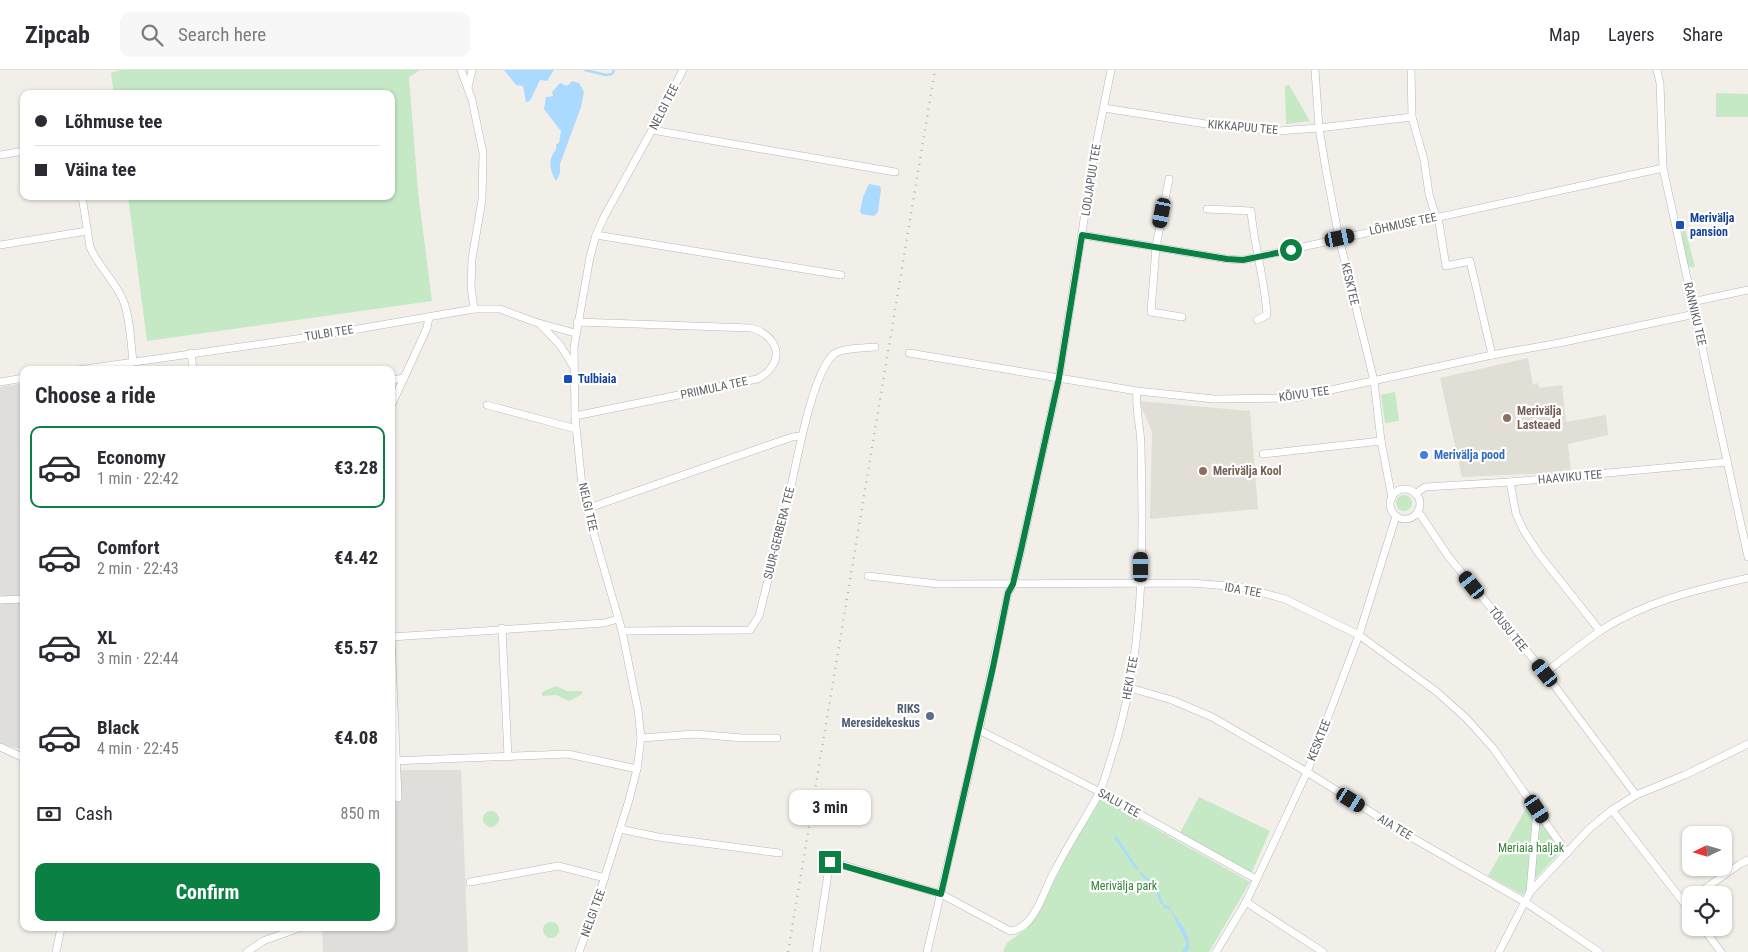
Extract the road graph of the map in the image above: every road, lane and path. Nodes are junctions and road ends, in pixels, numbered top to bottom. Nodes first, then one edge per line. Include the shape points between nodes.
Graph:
1 (461, 70) edge
2 (472, 70) edge
3 (682, 70) edge
4 (1110, 70) edge
5 (1315, 70) edge
6 (1411, 70) edge
7 (1657, 70) edge
8 (468, 89) junction
9 (1104, 108) junction
10 (1412, 117) junction
11 (1319, 128) junction
12 (652, 130) junction
13 (20, 152) edge
14 (0, 155) edge
15 (1663, 168) junction
16 (895, 172) dead end
17 (1169, 180) dead end
18 (83, 200) edge
19 (1207, 209) dead end
20 (1437, 217) junction
21 (87, 231) junction
22 (596, 235) junction
23 (1082, 235) junction
24 (1340, 238) junction
25 (0, 245) edge
26 (1156, 247) junction
27 (1259, 257) junction
28 (841, 275) dead end
29 (1748, 290) edge
30 (1692, 302) junction
31 (474, 309) junction
32 (1694, 314) junction
33 (429, 317) junction
34 (1182, 318) dead end
35 (1257, 320) dead end
36 (577, 322) junction
37 (540, 324) junction
38 (575, 333) junction
39 (875, 347) dead end
40 (191, 353) junction
41 (910, 353) dead end
42 (1492, 355) junction
43 (133, 362) junction
44 (106, 366) edge
45 (193, 366) edge
46 (573, 366) junction
47 (404, 378) junction
48 (1059, 378) junction
49 (20, 379) edge
50 (395, 379) edge
51 (1374, 381) junction
52 (0, 382) edge
53 (1137, 391) junction
54 (395, 397) edge
55 (487, 405) dead end
56 (575, 416) junction
57 (576, 429) junction
58 (801, 436) junction
59 (1381, 441) junction
60 (1263, 454) dead end
61 (1728, 462) junction
62 (1510, 482) junction
63 (1415, 494) junction
64 (1392, 498) junction
65 (586, 509) junction
66 (1418, 511) junction
67 (1396, 516) junction
68 (1748, 557) edge
69 (868, 576) dead end
70 (1748, 578) edge
71 (1141, 583) junction
72 (1013, 584) junction
73 (20, 599) edge
74 (0, 600) edge
75 (618, 619) junction
76 (502, 628) junction
77 (622, 631) junction
78 (1600, 631) junction
79 (1359, 635) junction
80 (395, 636) edge
81 (1545, 673) junction
82 (1130, 688) junction
83 (979, 730) junction
84 (641, 738) junction
85 (777, 738) dead end
86 (1748, 744) edge
87 (0, 747) edge
88 (20, 756) edge
89 (508, 757) junction
90 (395, 761) edge
91 (637, 768) junction
92 (395, 770) edge
93 (1307, 772) junction
94 (1100, 792) junction
95 (1636, 795) junction
96 (398, 798) dead end
97 (1537, 809) junction
98 (1612, 810) junction
99 (620, 829) junction
100 (779, 853) dead end
101 (1567, 853) junction
102 (1748, 860) edge
103 (605, 878) junction
104 (1256, 879) junction
105 (470, 882) dead end
106 (1709, 886) edge
107 (1530, 892) junction
108 (941, 894) junction
109 (1682, 900) edge
110 (1246, 902) junction
111 (1525, 902) junction
112 (60, 931) edge
113 (291, 931) edge
114 (1709, 936) edge
115 (56, 952) edge
116 (247, 952) edge
117 (579, 952) edge
118 (816, 952) edge
119 (927, 952) edge
120 (1216, 952) edge
121 (1323, 952) edge
122 (1499, 952) edge
123 (1599, 952) edge
124 (1721, 952) edge

1 - 8 street
2 - 8 street
3 - 12 street, NELGI TEE
4 - 9 street, LODJAPUU TEE
5 - 11 street, KESKTEE
6 - 10 street
7 - 15 street, RANNIKU TEE
8 - 31 street via 483,153 482,200 472,259
9 - 11 street, KIKKAPUU TEE via 1278,131
9 - 23 street, LODJAPUU TEE
10 - 11 street, KIKKAPUU TEE
10 - 20 street
11 - 24 street, KESKTEE
12 - 16 street
12 - 22 street, NELGI TEE
13 - 14 street
15 - 20 street, LÕHMUSE TEE
15 - 30 street, RANNIKU TEE
17 - 26 street
18 - 21 street
19 - 27 street via 1251,211
20 - 24 street, LÕHMUSE TEE
20 - 42 street via 1446,266 1470,261
21 - 25 street
21 - 43 street via 93,254 125,305
22 - 28 street
22 - 36 street, NELGI TEE
23 - 26 street, LÕHMUSE TEE
23 - 48 street, LODJAPUU TEE
24 - 27 street, LÕHMUSE TEE
24 - 51 street, KESKTEE
26 - 27 street, LÕHMUSE TEE via 1227,259
26 - 34 street via 1151,312
27 - 35 street via 1267,315
29 - 30 street
30 - 32 street, RANNIKU TEE
31 - 33 street, TULBI TEE
31 - 37 street, TULBI TEE via 500,309
32 - 42 street, KÕIVU TEE
32 - 61 street, RANNIKU TEE
33 - 40 street, TULBI TEE
33 - 47 street
36 - 38 street, NELGI TEE
36 - 56 street, PRIIMULA TEE via 751,328 768,335 776,354 771,369 757,378
37 - 38 street, TULBI TEE
37 - 46 street via 560,345
38 - 46 street, NELGI TEE
39 - 58 street, SUUR-GERBERA TEE via 853,348 835,354 822,372
40 - 43 street, TULBI TEE
40 - 45 street
41 - 48 street, KÕIVU TEE
42 - 51 street, KÕIVU TEE
43 - 44 street, TULBI TEE
46 - 56 street, NELGI TEE
47 - 50 street
47 - 54 street
48 - 53 street, KÕIVU TEE
48 - 72 street, LODJAPUU TEE
49 - 52 street
51 - 53 street, KÕIVU TEE via 1294,398 1214,399
51 - 59 street, KESKTEE
53 - 71 street, HEKI TEE via 1141,430
55 - 57 street
56 - 57 street, NELGI TEE
57 - 65 street, NELGI TEE
58 - 65 street
58 - 77 street, SUUR-GERBERA TEE via 759,616 750,630
59 - 60 street
59 - 64 street, KESKTEE
61 - 62 street, HAAVIKU TEE
61 - 68 street, RANNIKU TEE
62 - 63 street, HAAVIKU TEE via 1425,487
62 - 78 street via 1516,514 1524,531
63 - 64 street via 1402,490
63 - 66 street via 1420,502
64 - 67 street via 1390,507
65 - 75 street, NELGI TEE
66 - 67 street via 1407,519
66 - 81 street, TÕUSU TEE via 1448,556
67 - 79 street, KESKTEE
69 - 72 street, IDA TEE via 938,584
70 - 78 street via 1679,594 1638,610
71 - 72 street, IDA TEE
71 - 79 street, IDA TEE via 1241,587 1285,599
71 - 82 street, HEKI TEE
72 - 83 street, LODJAPUU TEE via 1008,593
73 - 74 street
75 - 76 street via 604,623
75 - 77 street, NELGI TEE
76 - 80 street
76 - 89 street
77 - 84 street, NELGI TEE
78 - 81 street
79 - 93 street, KESKTEE
79 - 97 street, IDA TEE via 1437,692 1466,718 1493,748
81 - 95 street, TÕUSU TEE
82 - 93 street, AIA TEE via 1172,700 1212,717
82 - 94 street, HEKI TEE
83 - 94 street, SALU TEE
83 - 108 street, LODJAPUU TEE
84 - 85 street via 695,734
84 - 91 street, NELGI TEE
86 - 95 street
87 - 88 street
89 - 90 street
89 - 91 street via 568,754
91 - 99 street, NELGI TEE
92 - 96 street
93 - 104 street, KESKTEE
93 - 111 street, AIA TEE via 1409,836
94 - 104 street, SALU TEE
94 - 108 street, HEKI TEE via 1028,921 1019,930 1010,931
95 - 98 street
97 - 101 street, IDA TEE
97 - 107 street
98 - 101 street
98 - 109 street
99 - 100 street via 658,838
99 - 103 street, NELGI TEE
101 - 107 street
102 - 106 street
103 - 105 street via 558,866
103 - 117 street, NELGI TEE
104 - 110 street, KESKTEE
107 - 111 street
108 - 118 street via 830,862
108 - 119 street, LODJAPUU TEE
110 - 120 street, KESKTEE
110 - 121 street
111 - 122 street
111 - 123 street, AIA TEE
112 - 115 street
113 - 116 street via 263,941
114 - 124 street

